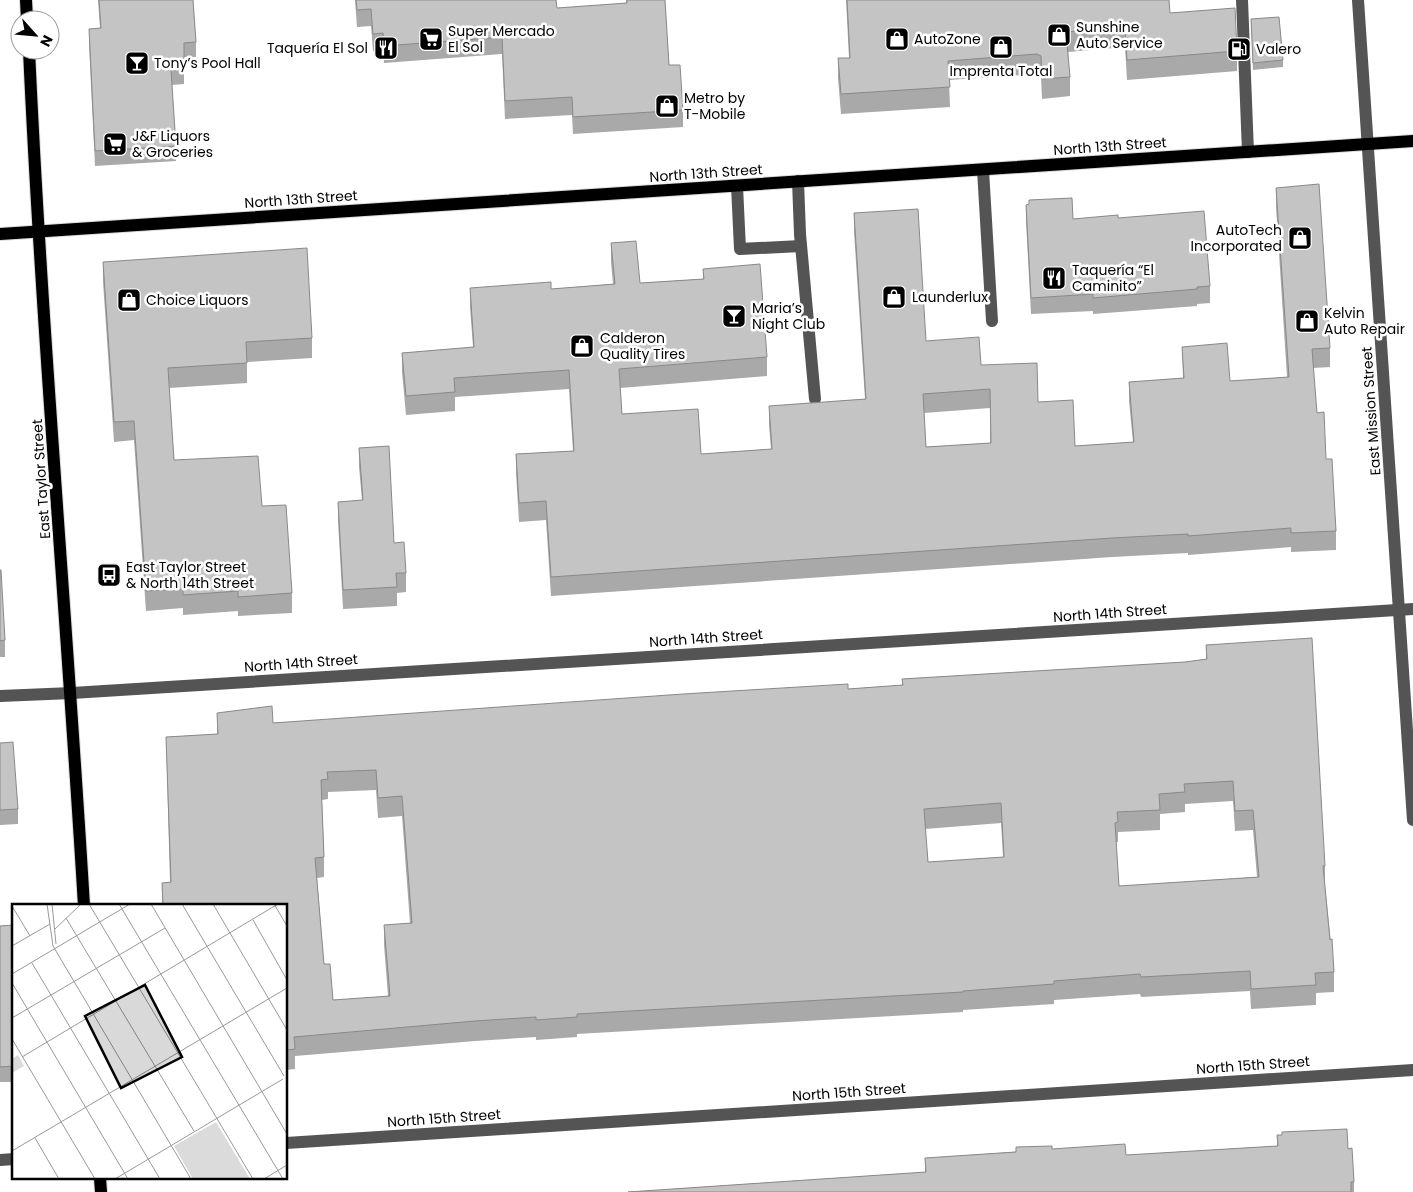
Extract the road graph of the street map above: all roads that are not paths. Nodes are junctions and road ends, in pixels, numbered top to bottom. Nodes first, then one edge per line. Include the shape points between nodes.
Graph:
1 (1242, 0) edge
2 (1358, 0) edge
3 (29, 60) edge
4 (1413, 141) edge
5 (1368, 144) junction
6 (1248, 152) junction
7 (983, 170) junction
8 (798, 181) junction
9 (737, 186) junction
10 (37, 232) junction
11 (0, 234) edge
12 (801, 246) junction
13 (992, 321) dead end
14 (815, 399) dead end
15 (1413, 609) edge
16 (1399, 610) junction
17 (72, 693) junction
18 (0, 696) edge
19 (1413, 820) edge
20 (84, 904) edge
21 (1413, 1070) edge
22 (288, 1143) edge

1 - 6 street
2 - 5 street, East Mission Street
3 - 10 main road, East Taylor Street
4 - 5 main road, North 13th Street
5 - 6 main road, North 13th Street
5 - 16 street, East Mission Street
6 - 7 main road, North 13th Street
7 - 8 main road, North 13th Street
7 - 13 street
8 - 9 main road, North 13th Street
8 - 12 street
9 - 10 main road, North 13th Street
9 - 12 street via 740,250
10 - 11 main road, North 13th Street
10 - 17 main road, East Taylor Street
12 - 14 street
15 - 16 street, North 14th Street
16 - 17 street, North 14th Street
16 - 19 street, East Mission Street
17 - 18 street, North 14th Street
17 - 20 main road, East Taylor Street
21 - 22 street, North 15th Street

